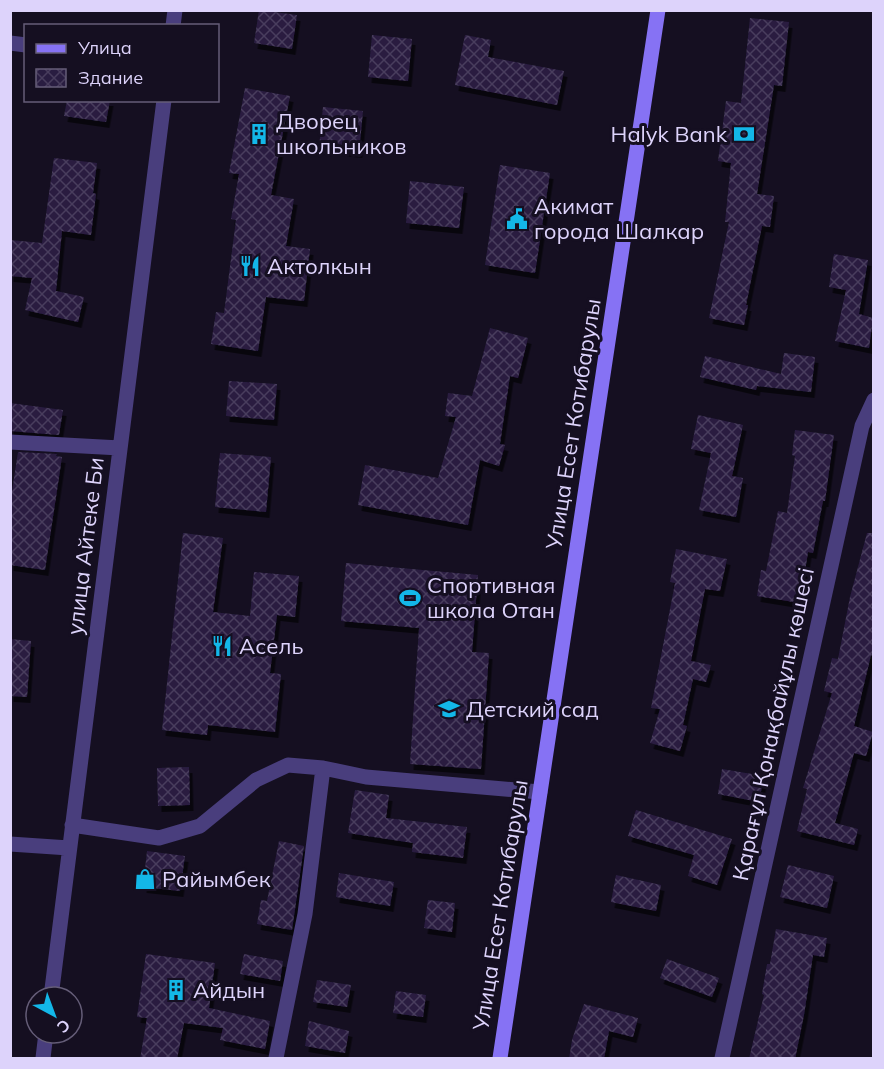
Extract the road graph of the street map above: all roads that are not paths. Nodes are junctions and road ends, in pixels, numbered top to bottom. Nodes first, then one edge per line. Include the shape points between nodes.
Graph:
1 (658, 10) edge
2 (164, 102) edge
3 (873, 400) edge
4 (10, 442) edge
5 (120, 448) junction
6 (322, 768) junction
7 (540, 792) junction
8 (72, 825) junction
9 (10, 844) edge
10 (69, 848) junction
11 (52, 985) edge
12 (276, 1059) edge
13 (500, 1059) edge
14 (722, 1059) edge

1 - 7 main road, Улица Есет Котибарулы
2 - 5 street, улица Айтеке Би
3 - 14 street, Қарағұл Қонақбайұлы көшесі via 862,426
4 - 5 street
5 - 8 street, улица Айтеке Би
6 - 7 street via 366,777
6 - 8 street via 288,765 256,780 200,826 159,838
6 - 12 street via 305,914
7 - 13 main road, Улица Есет Котибарулы
8 - 10 street, улица Айтеке Би
9 - 10 street
10 - 11 street, улица Айтеке Би

